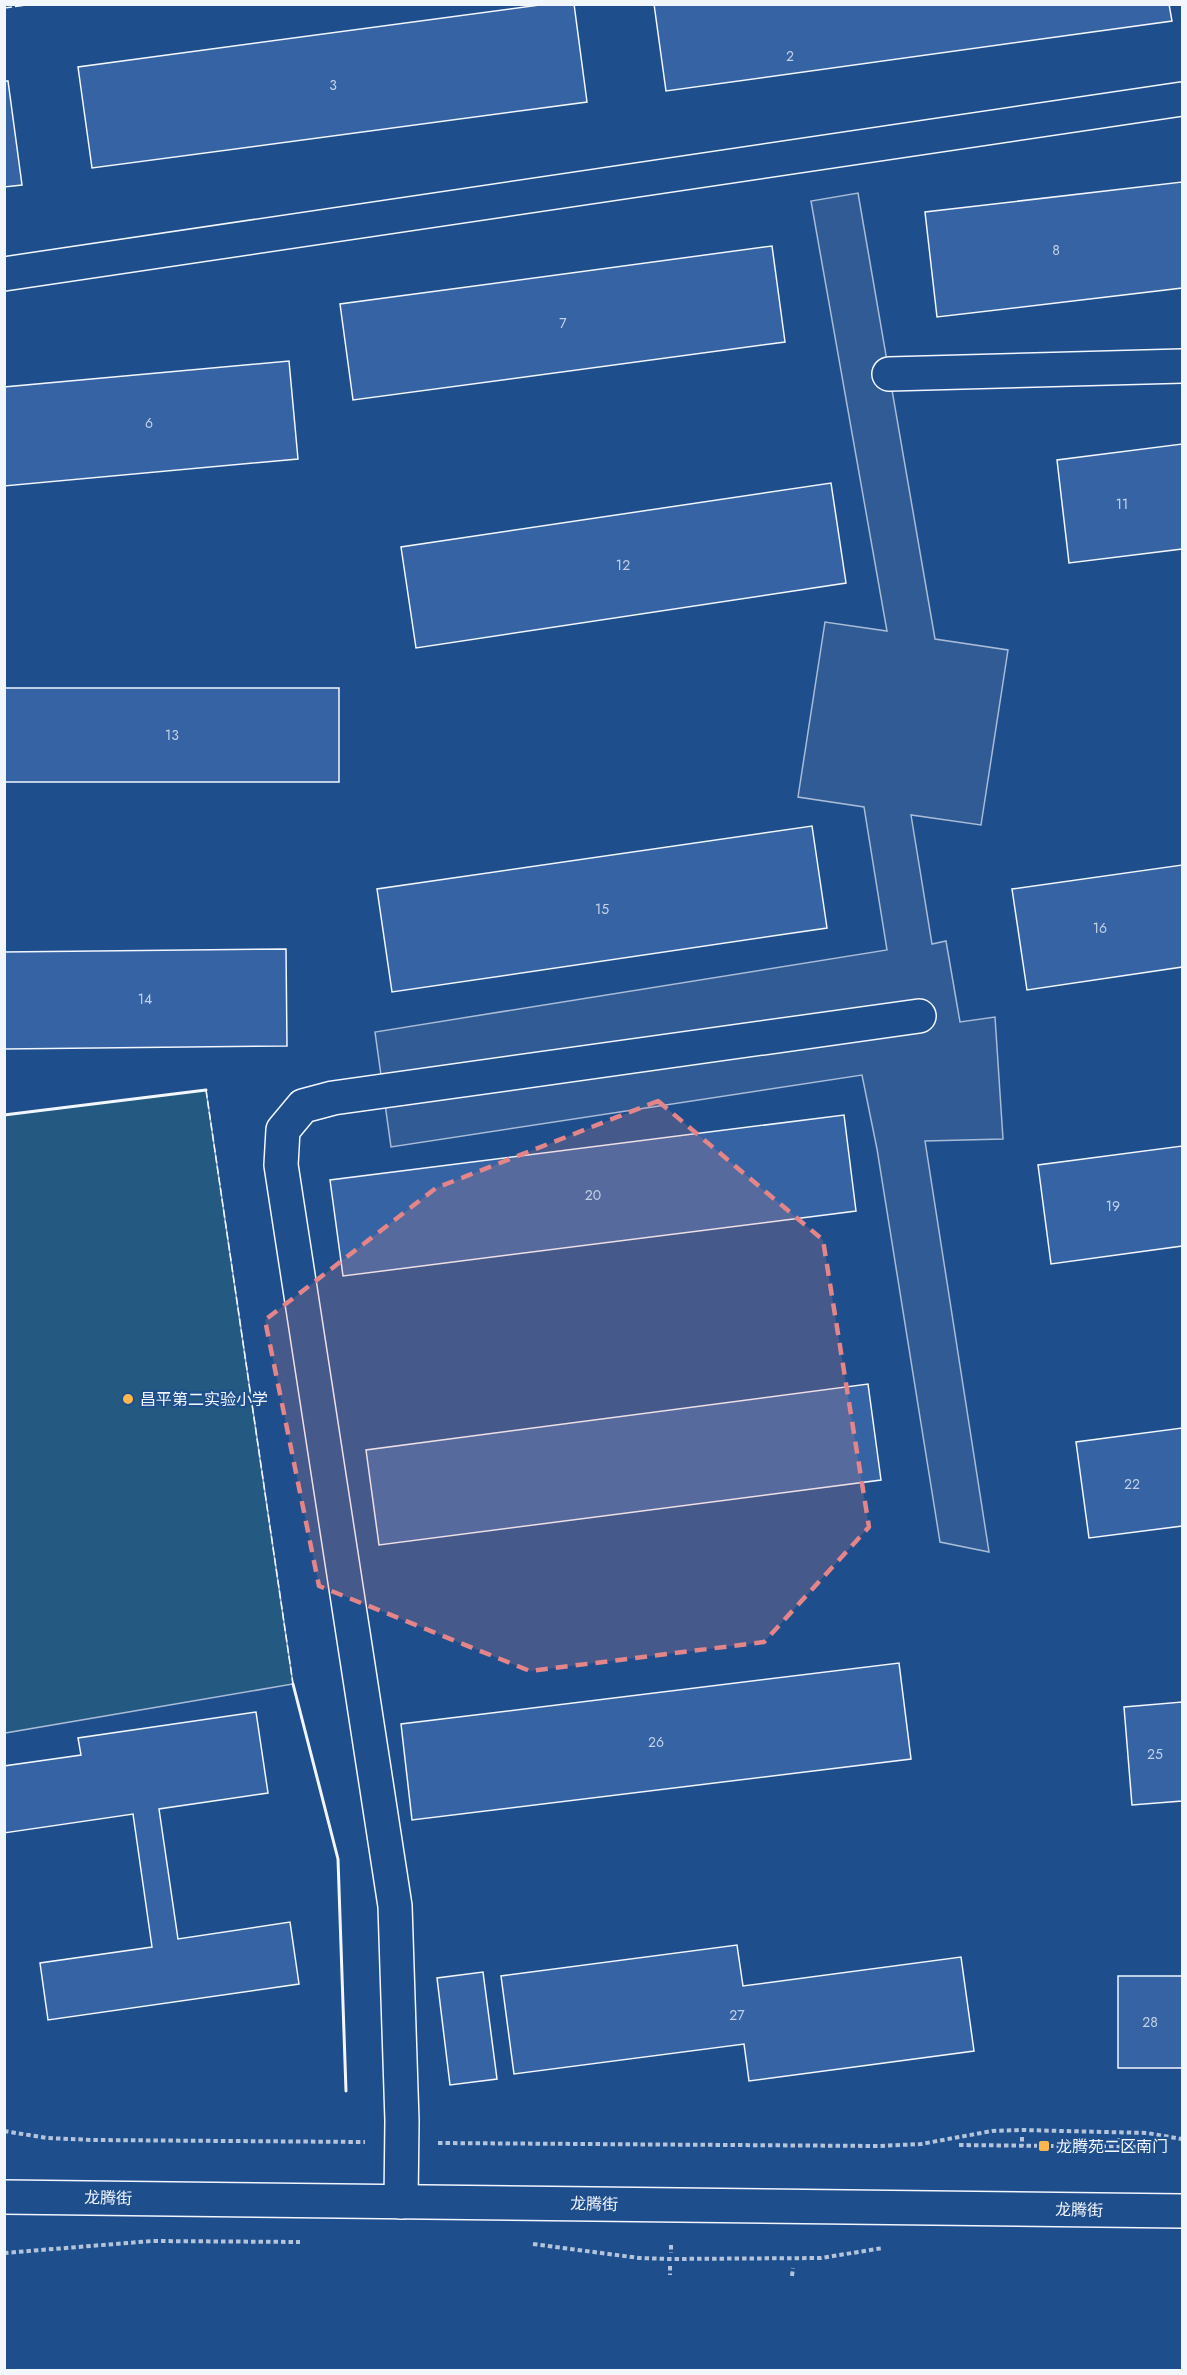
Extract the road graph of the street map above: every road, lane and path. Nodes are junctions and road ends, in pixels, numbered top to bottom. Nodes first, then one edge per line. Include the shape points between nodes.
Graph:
1 (1182, 99) edge
2 (4, 274) edge
3 (1182, 366) edge
4 (889, 374) dead end
5 (919, 1016) dead end
6 (4, 2131) edge
7 (1023, 2137) dead end
8 (1119, 2138) dead end
9 (1182, 2139) edge
10 (402, 2142) junction
11 (959, 2145) dead end
12 (1023, 2146) junction
13 (1119, 2147) junction
14 (1144, 2147) dead end
15 (4, 2197) edge
16 (400, 2202) junction
17 (1182, 2211) edge
18 (304, 2242) dead end
19 (526, 2243) dead end
20 (671, 2245) dead end
21 (886, 2248) dead end
22 (4, 2253) edge
23 (671, 2253) dead end
24 (670, 2266) dead end
25 (793, 2268) dead end
26 (670, 2275) dead end
27 (792, 2276) dead end

1 - 2 street
3 - 4 street
5 - 10 street via 333,1098 303,1106 283,1130 281,1165 395,1906
6 - 10 path via 82,2139
7 - 12 path
8 - 13 path
9 - 10 path via 1147,2133 1023,2130 878,2146
10 - 16 street
11 - 12 path
12 - 13 path
13 - 14 path
15 - 16 street, 龙腾街
16 - 17 street, 龙腾街
18 - 22 path via 152,2241
19 - 21 path via 670,2259 821,2258
20 - 23 path
24 - 26 path
25 - 27 path

